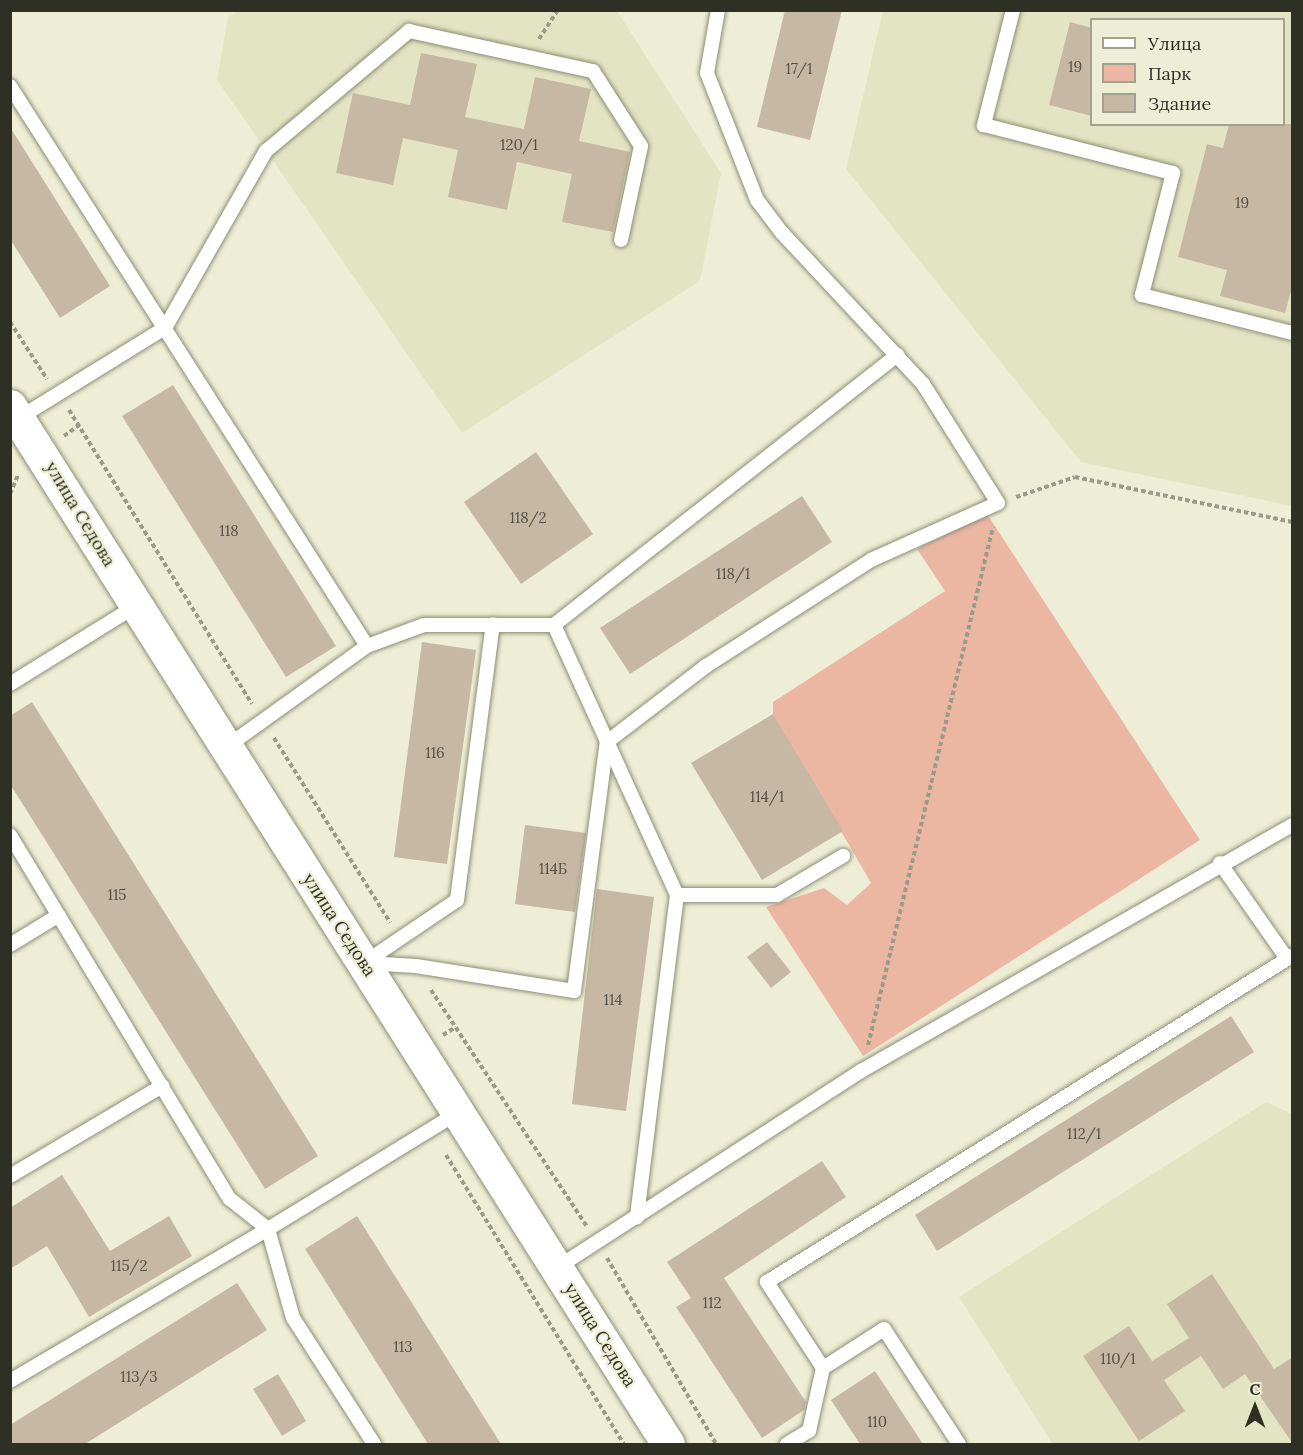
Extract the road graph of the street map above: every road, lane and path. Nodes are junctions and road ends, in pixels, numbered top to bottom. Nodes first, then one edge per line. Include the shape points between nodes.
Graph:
1 (558, 10) edge
2 (718, 10) edge
3 (1013, 10) edge
4 (528, 57) junction
5 (10, 86) edge
6 (621, 240) dead end
7 (10, 322) edge
8 (165, 328) junction
9 (1293, 333) edge
10 (897, 355) junction
11 (57, 394) junction
12 (15, 412) edge
13 (19, 466) dead end
14 (10, 494) edge
15 (998, 503) junction
16 (1293, 522) edge
17 (136, 606) junction
18 (493, 624) junction
19 (554, 625) junction
20 (367, 646) junction
21 (10, 684) edge
22 (263, 722) junction
23 (608, 742) junction
24 (225, 748) junction
25 (1293, 825) edge
26 (10, 835) edge
27 (843, 856) dead end
28 (1220, 863) junction
29 (677, 895) junction
30 (59, 915) junction
31 (400, 938) junction
32 (10, 945) edge
33 (1289, 956) edge
34 (364, 963) junction
35 (416, 966) junction
36 (861, 1071) junction
37 (162, 1086) junction
38 (459, 1112) junction
39 (10, 1176) edge
40 (637, 1218) junction
41 (268, 1229) junction
42 (598, 1243) junction
43 (558, 1267) junction
44 (823, 1368) junction
45 (10, 1381) edge
46 (374, 1444) edge
47 (668, 1444) edge
48 (716, 1444) edge
49 (787, 1444) edge
50 (959, 1444) edge

1 - 4 path
2 - 10 lane via 707,73 758,200 782,233
3 - 9 lane via 984,125 1173,173 1142,295
4 - 6 lane via 593,71 641,146
4 - 8 lane via 409,31 266,151
5 - 8 lane
7 - 11 path
8 - 11 lane
8 - 20 lane
10 - 15 lane via 933,398
10 - 19 lane
11 - 12 lane
11 - 22 path
12 - 17 main road, улица Седова
13 - 14 path via 16,490
15 - 16 path via 1075,477
15 - 23 lane via 871,560 706,666
15 - 36 path
17 - 21 lane
17 - 24 main road, улица Седова
18 - 19 lane
18 - 20 lane via 424,625
18 - 31 lane via 457,900
19 - 23 lane
20 - 22 lane
22 - 24 lane
22 - 31 path
23 - 29 lane
23 - 35 lane via 574,991
24 - 34 main road, улица Седова
25 - 28 lane
26 - 30 lane
27 - 29 lane via 777,895
28 - 33 lane
28 - 36 lane
29 - 40 lane
30 - 32 lane
30 - 37 lane
31 - 34 lane
33 - 44 lane via 767,1282
34 - 35 lane
34 - 38 main road, улица Седова
35 - 42 path
36 - 40 lane
37 - 39 lane
37 - 41 lane via 231,1199
38 - 41 lane
38 - 43 main road, улица Седова
40 - 42 lane
41 - 45 lane
41 - 46 lane via 293,1318
42 - 43 lane
42 - 48 path
43 - 47 main road, улица Седова
44 - 49 lane via 809,1431
44 - 50 lane via 884,1329

